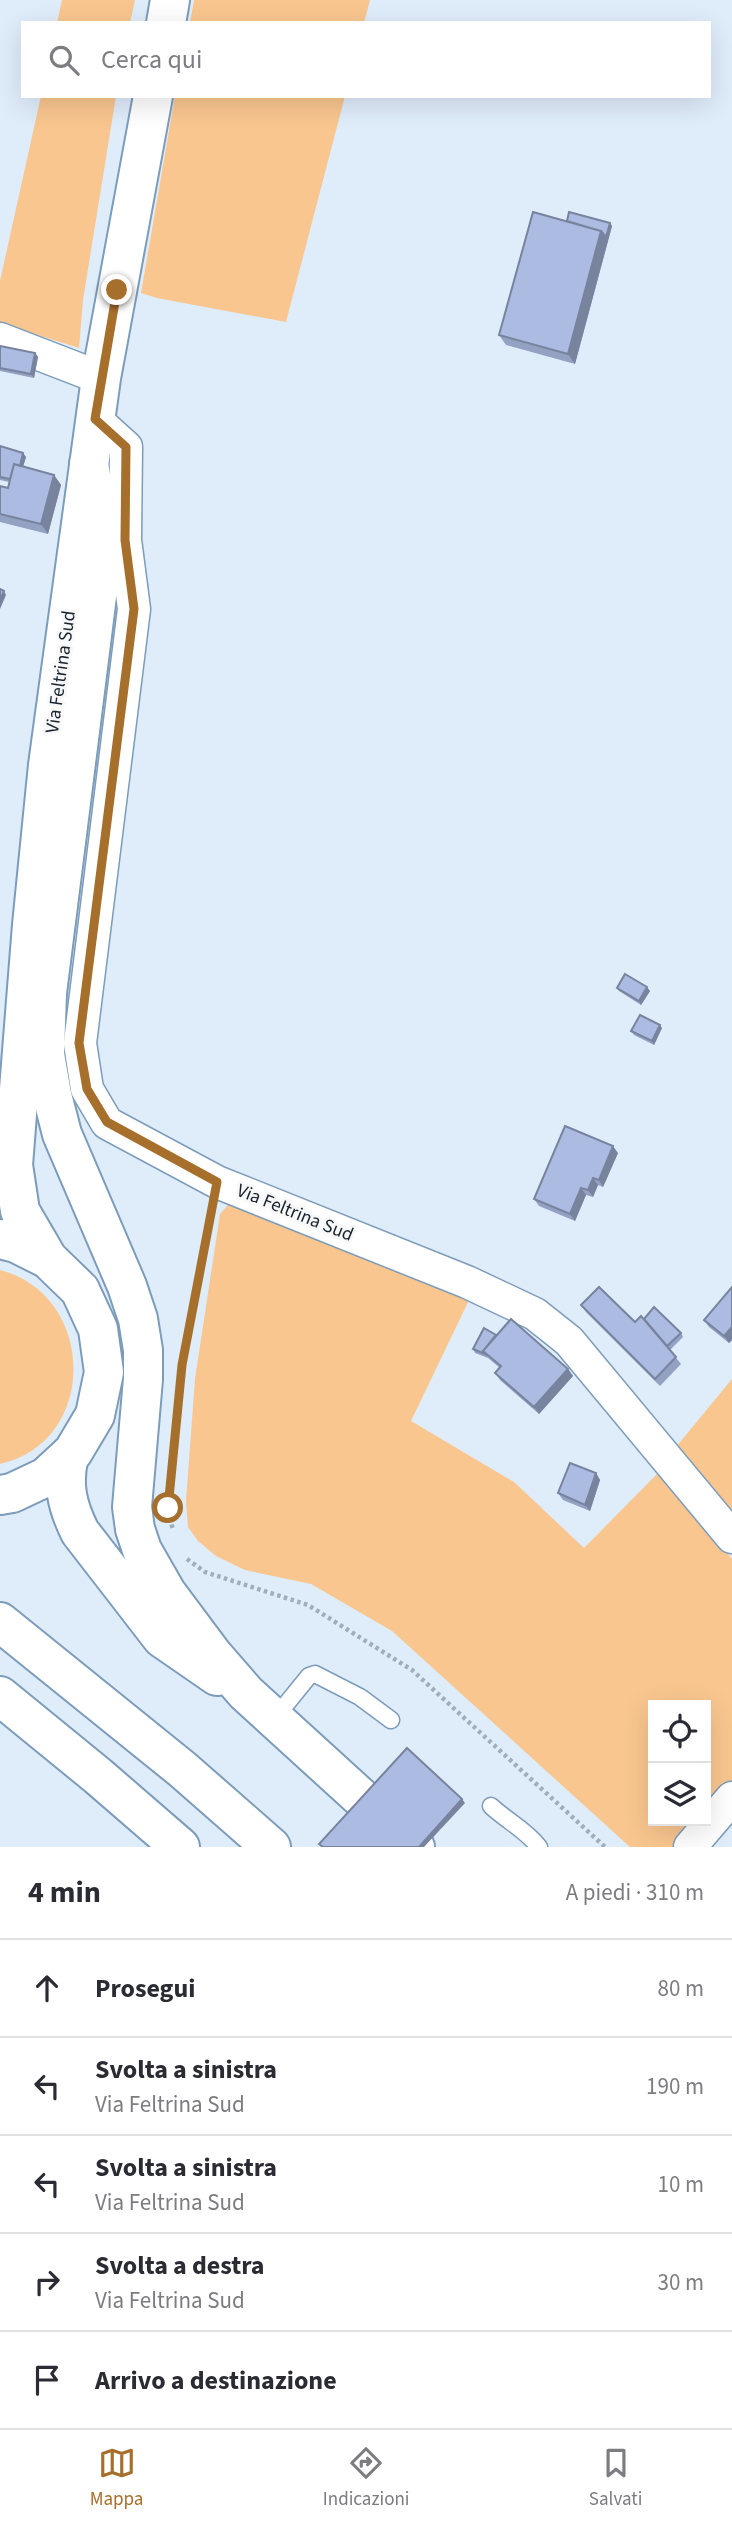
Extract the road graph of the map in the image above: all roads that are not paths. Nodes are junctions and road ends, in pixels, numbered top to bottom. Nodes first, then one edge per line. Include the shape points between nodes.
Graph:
1 (170, 0) edge
2 (166, 21) edge
3 (153, 98) edge
4 (0, 339) edge
5 (100, 378) junction
6 (95, 419) junction
7 (89, 464) junction
8 (32, 925) junction
9 (0, 1092) edge
10 (0, 1239) edge
11 (48, 1259) junction
12 (69, 1456) junction
13 (0, 1494) edge
14 (732, 1537) edge
15 (0, 1622) edge
16 (246, 1693) junction
17 (0, 1696) edge
18 (274, 1719) junction
19 (391, 1720) dead end
20 (0, 1726) edge
21 (732, 1798) edge
22 (491, 1806) dead end
23 (144, 1847) edge
24 (180, 1847) edge
25 (271, 1847) edge
26 (415, 1847) edge
27 (540, 1847) edge
28 (690, 1847) edge

1 - 2 main road
3 - 5 main road, Via Feltrina Sud
4 - 5 street
5 - 6 main road, Via Feltrina Sud
6 - 7 main road, Via Feltrina Sud
6 - 14 street, Via Feltrina Sud via 126,447 125,540 134,609 79,1043 87,1089 107,1122 217,1182 535,1314 569,1341
7 - 8 main road, Via Feltrina Sud via 48,765
7 - 16 main road via 98,518 97,588 47,993 45,1054 62,1134 138,1319 143,1380 132,1507 135,1529 166,1592
8 - 9 main road, Via Feltrina Sud
8 - 11 main road, Via Feltrina Sud via 13,1165 20,1211
10 - 11 main road, Via Feltrina Sud
11 - 12 main road, Via Feltrina Sud via 80,1290 99,1329 104,1372 95,1415
12 - 13 main road, Via Feltrina Sud via 46,1477
12 - 16 main road via 64,1480 80,1532 162,1638
15 - 25 main road
16 - 18 main road
17 - 24 main road
18 - 19 lane via 315,1674 360,1697
18 - 26 main road
20 - 23 main road
21 - 28 street
22 - 27 lane

